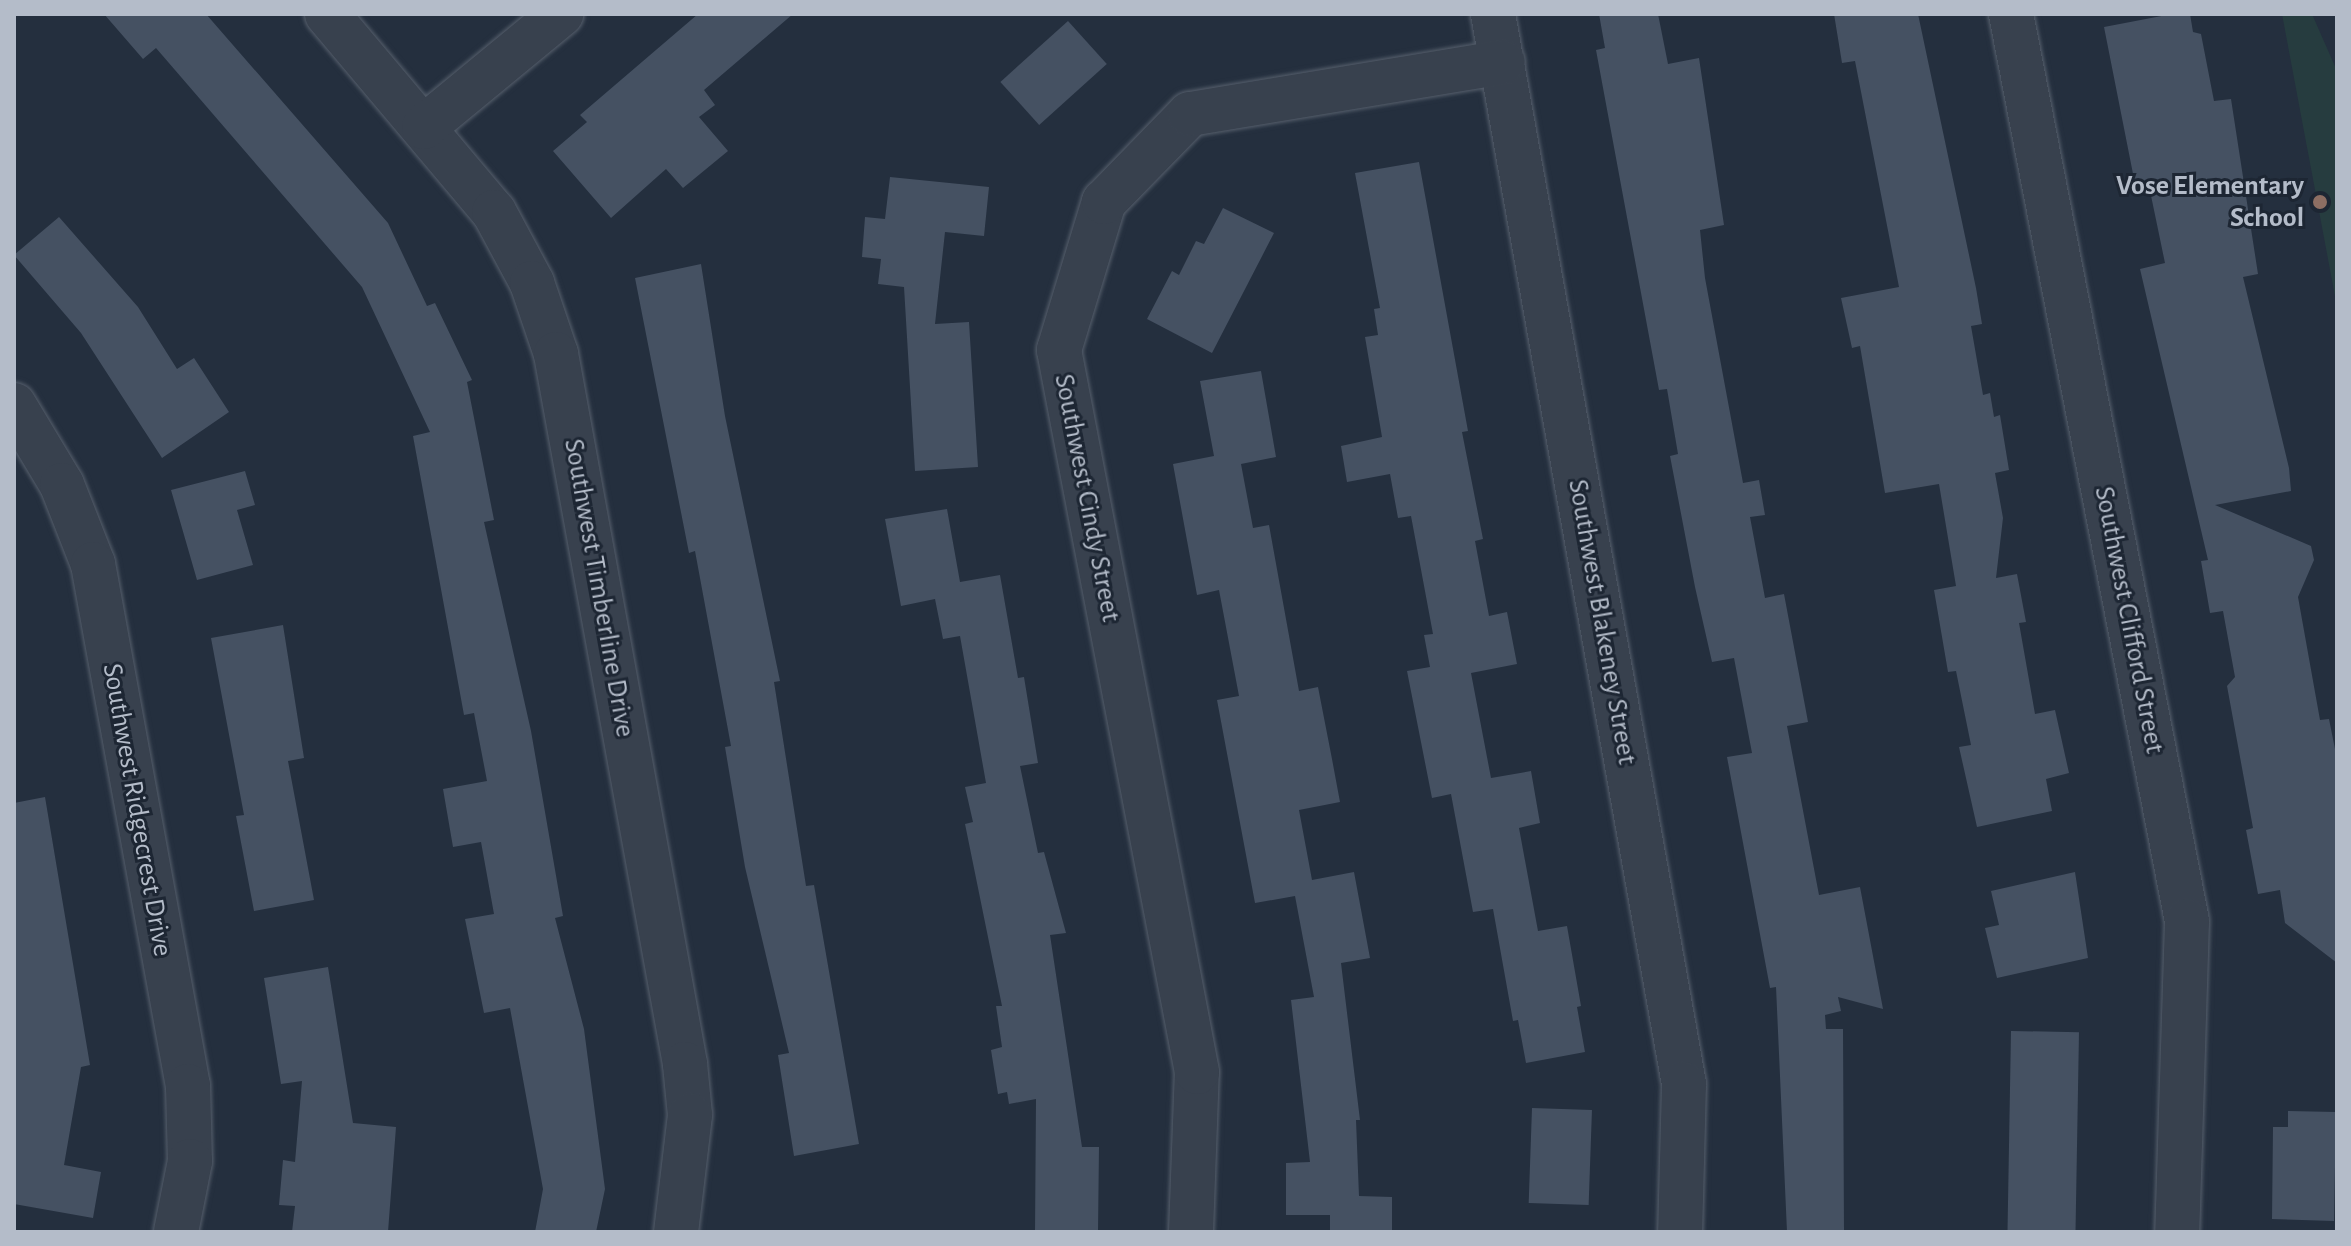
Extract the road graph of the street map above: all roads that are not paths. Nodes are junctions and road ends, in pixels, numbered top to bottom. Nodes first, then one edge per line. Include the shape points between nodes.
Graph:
1 (327, 14) edge
2 (561, 14) edge
3 (1493, 14) edge
4 (2011, 14) edge
5 (1503, 62) junction
6 (424, 127) junction
7 (14, 405) edge
8 (176, 1232) edge
9 (676, 1232) edge
10 (1191, 1232) edge
11 (1680, 1232) edge
12 (2177, 1232) edge

1 - 6 street, Southwest Timberline Drive
2 - 6 street
3 - 5 street, Southwest Blakeney Street
4 - 12 street, Southwest Clifford Street via 2187,921
5 - 10 street, Southwest Cindy Street via 1190,114 1104,202 1059,350 1197,1072
5 - 11 street, Southwest Blakeney Street via 1684,1084
6 - 9 street, Southwest Timberline Drive via 494,212 532,283 556,354 685,1064 690,1115
7 - 8 street, Southwest Ridgecrest Drive via 62,485 93,564 188,1086 190,1161

